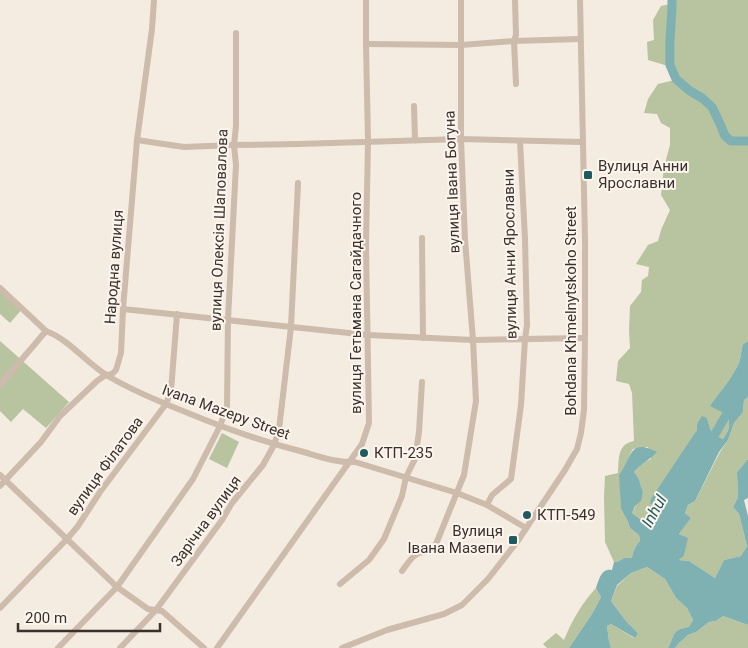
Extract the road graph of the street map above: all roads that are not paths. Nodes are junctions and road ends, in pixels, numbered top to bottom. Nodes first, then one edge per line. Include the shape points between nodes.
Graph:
1 (154, 0) edge
2 (366, 0) edge
3 (461, 0) edge
4 (514, 0) edge
5 (580, 0) edge
6 (236, 33) dead end
7 (580, 39) junction
8 (514, 41) junction
9 (366, 44) junction
10 (461, 45) junction
11 (516, 84) dead end
12 (414, 106) dead end
13 (461, 139) junction
14 (137, 140) junction
15 (415, 140) junction
16 (368, 141) junction
17 (520, 141) junction
18 (582, 142) junction
19 (234, 145) junction
20 (298, 183) dead end
21 (422, 238) dead end
22 (0, 288) edge
23 (123, 309) junction
24 (177, 314) junction
25 (228, 319) junction
26 (291, 327) junction
27 (46, 331) junction
28 (368, 335) junction
29 (423, 338) junction
30 (585, 338) junction
31 (525, 339) junction
32 (473, 340) junction
33 (107, 375) junction
34 (422, 382) dead end
35 (0, 385) edge
36 (166, 404) junction
37 (220, 426) junction
38 (274, 444) junction
39 (348, 462) junction
40 (406, 477) junction
41 (3, 478) edge
42 (0, 486) edge
43 (457, 493) junction
44 (487, 506) junction
45 (526, 528) junction
46 (67, 539) junction
47 (402, 572) dead end
48 (340, 584) dead end
49 (117, 587) junction
50 (0, 608) edge
51 (156, 610) junction
52 (58, 648) edge
53 (120, 648) edge
54 (204, 648) edge
55 (217, 648) edge
56 (342, 648) edge

1 - 14 street, Народна вулиця
2 - 9 street, вулиця Гетьмана Сагайдачного
3 - 10 street, вулиця Івана Богуна
4 - 8 street
5 - 7 street, Bohdana Khmelnytskoho Street
6 - 19 street, вулиця Олексія Шаповалова
7 - 8 street
7 - 18 street, Bohdana Khmelnytskoho Street
8 - 10 street
8 - 11 street
9 - 10 street
9 - 16 street, вулиця Гетьмана Сагайдачного
10 - 13 street, вулиця Івана Богуна
12 - 15 street
13 - 15 street
13 - 17 street
13 - 32 street, вулиця Івана Богуна
14 - 19 street via 184,147
14 - 23 street, Народна вулиця
15 - 16 street
16 - 19 street
16 - 28 street, вулиця Гетьмана Сагайдачного
17 - 18 street
17 - 31 street, вулиця Анни Ярославни via 525,239
18 - 30 street, Bohdana Khmelnytskoho Street
19 - 25 street, вулиця Олексія Шаповалова via 236,165
20 - 26 street
21 - 29 street
22 - 27 street, Ivana Mazepy Street
23 - 24 street
23 - 33 street, Народна вулиця via 121,353 116,370
24 - 25 street
24 - 36 street, вулиця Філатова via 171,391
25 - 26 street
25 - 37 street, вулиця Олексія Шаповалова via 227,406
26 - 28 street
26 - 38 street via 279,429
27 - 33 street, Ivana Mazepy Street
27 - 35 street
28 - 29 street
28 - 39 street, вулиця Гетьмана Сагайдачного via 369,422 362,444
29 - 32 street
30 - 31 street
30 - 45 street, Bohdana Khmelnytskoho Street via 584,410 577,449
31 - 32 street
31 - 44 street, вулиця Анни Ярославни via 521,405 511,479 492,495
32 - 43 street, вулиця Івана Богуна via 476,401 464,475
33 - 36 street, Ivana Mazepy Street
33 - 41 street, Народна вулиця via 60,416 41,442
34 - 40 street via 415,459
36 - 37 street, Ivana Mazepy Street
36 - 46 street, вулиця Філатова
37 - 38 street, Ivana Mazepy Street
37 - 49 street, вулиця Олексія Шаповалова via 193,479
38 - 39 street, Ivana Mazepy Street
38 - 51 street, Зарічна вулиця via 263,465
39 - 40 street, Ivana Mazepy Street
39 - 55 street, вулиця Гетьмана Сагайдачного
40 - 43 street, Ivana Mazepy Street
40 - 48 street via 402,496 384,539 369,560
41 - 42 street, Народна вулиця
41 - 46 street
43 - 44 street, Ivana Mazepy Street
43 - 47 street, вулиця Івана Богуна via 434,549 414,555
44 - 45 street, Ivana Mazepy Street
45 - 56 street, Bohdana Khmelnytskoho Street via 488,579 462,605
46 - 49 street
46 - 50 street, вулиця Філатова
49 - 51 street via 148,609
49 - 52 street, вулиця Олексія Шаповалова
51 - 53 street, Зарічна вулиця
51 - 54 street via 162,611

